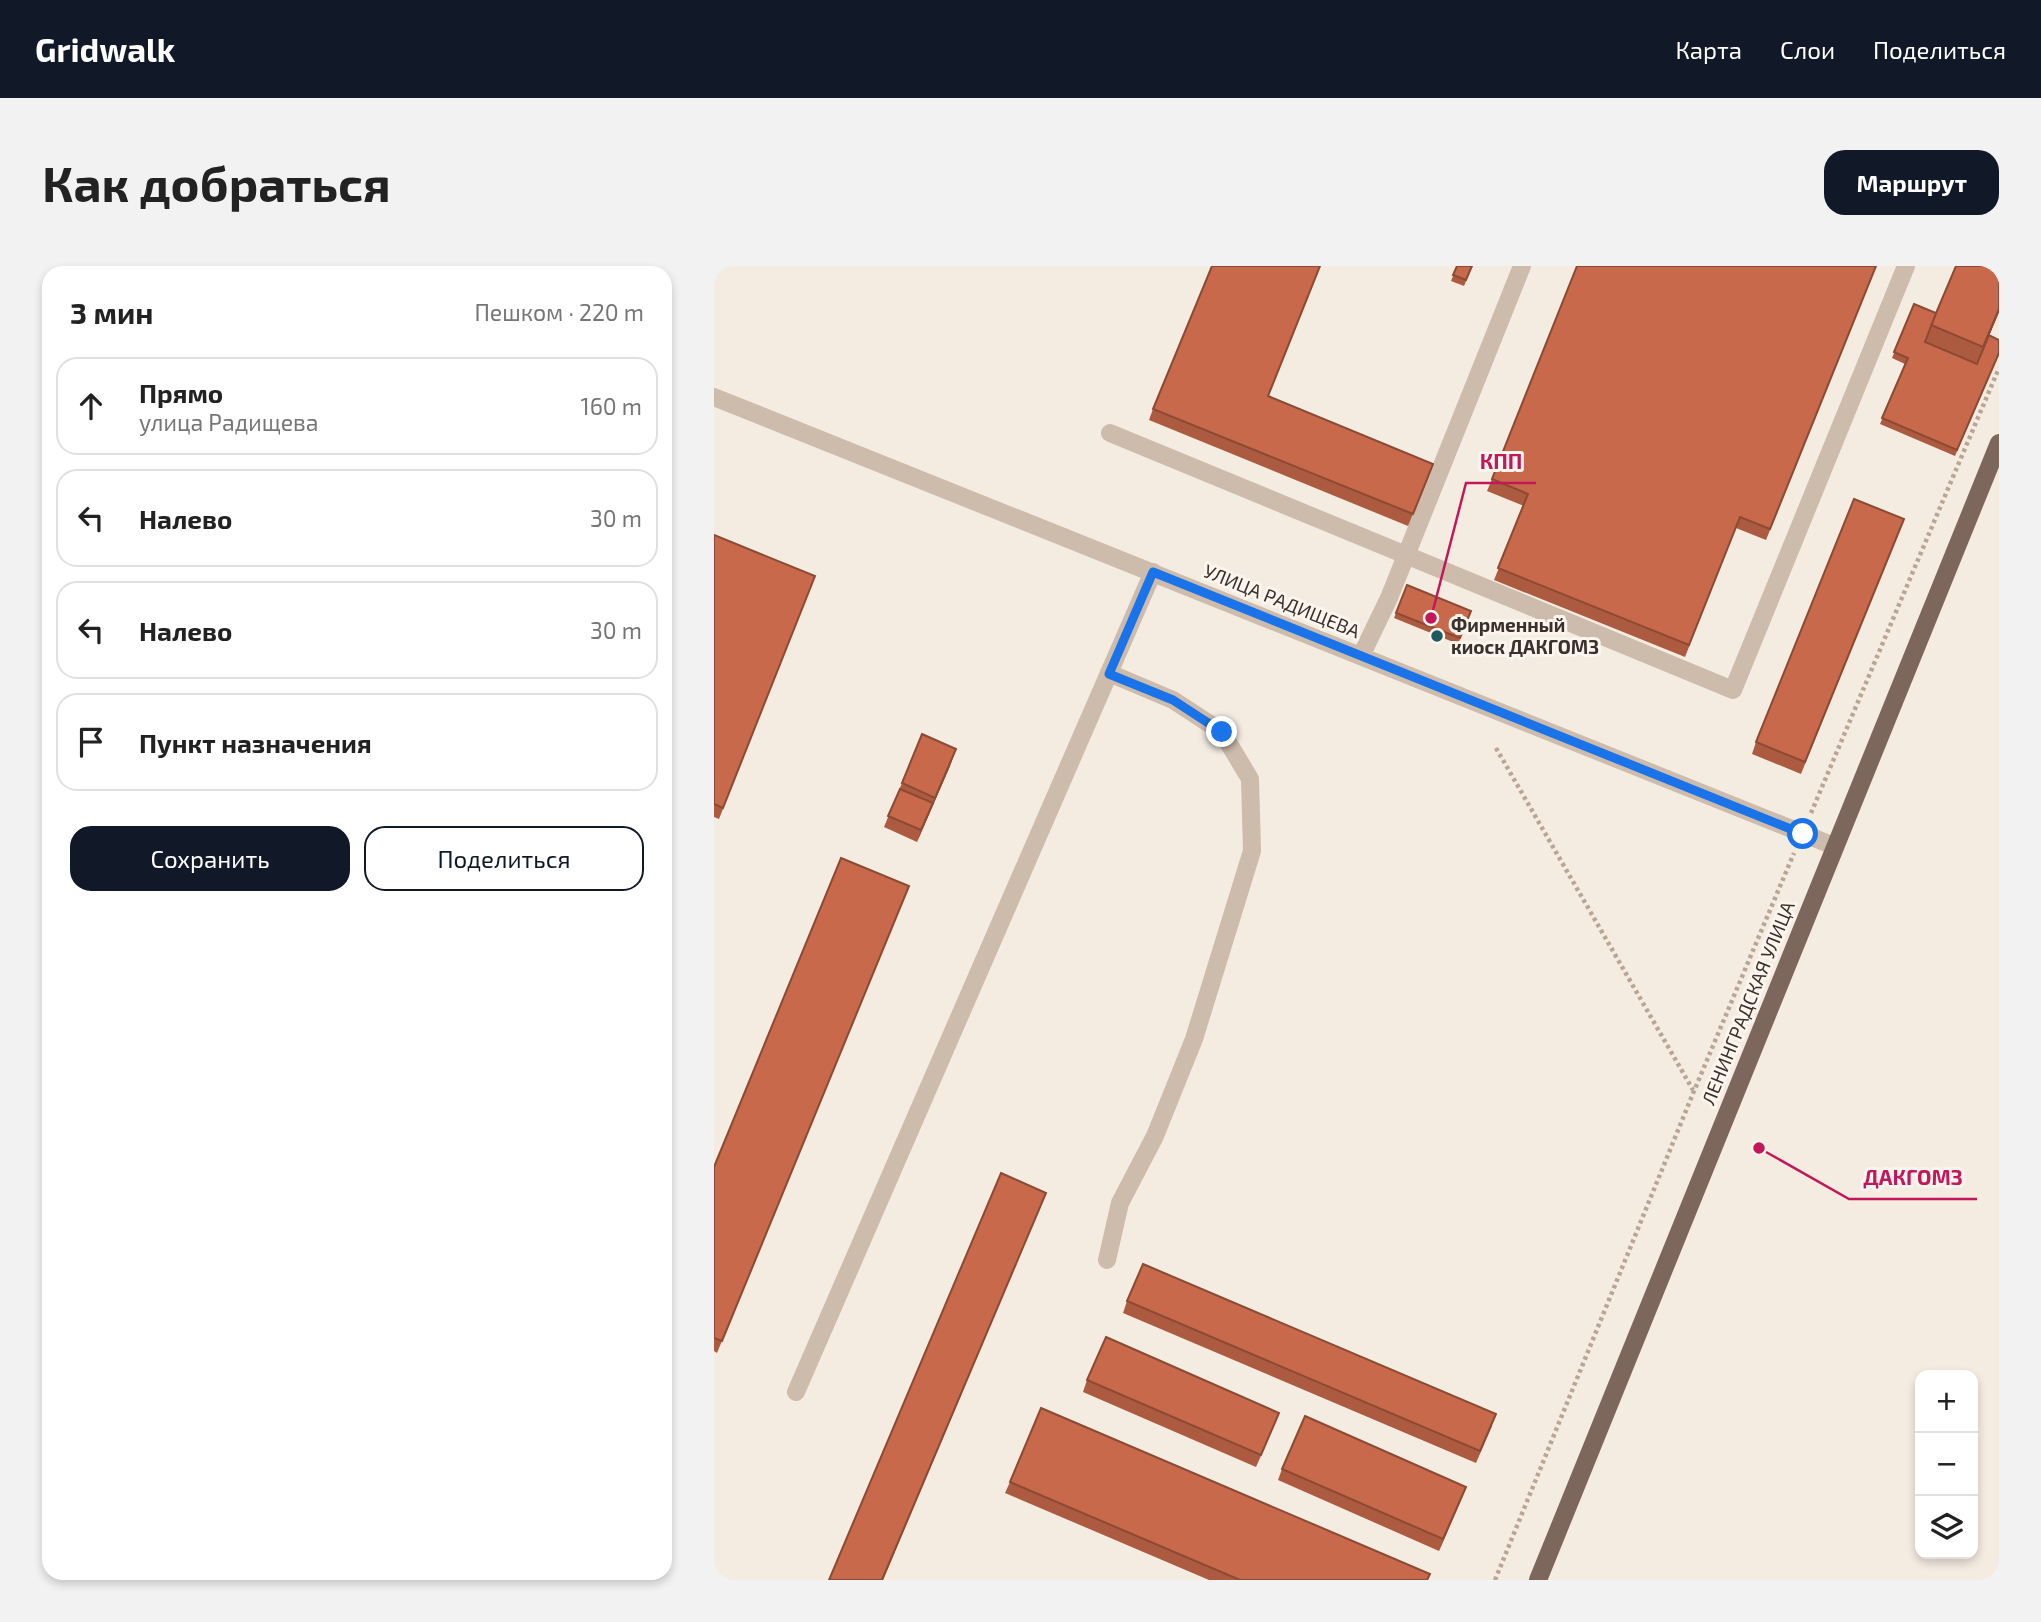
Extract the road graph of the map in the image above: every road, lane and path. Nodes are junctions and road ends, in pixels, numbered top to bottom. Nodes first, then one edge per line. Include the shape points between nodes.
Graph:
1 (1522, 266) edge
2 (1906, 266) edge
3 (1999, 369) edge
4 (714, 397) edge
5 (1110, 433) dead end
6 (1999, 443) edge
7 (1405, 556) junction
8 (1153, 572) junction
9 (1361, 656) junction
10 (1109, 674) junction
11 (1496, 748) dead end
12 (1803, 834) junction
13 (1834, 846) junction
14 (1694, 1091) junction
15 (1107, 1260) dead end
16 (796, 1392) dead end
17 (1495, 1580) edge
18 (1538, 1580) edge

1 - 7 street
2 - 7 street via 1733,690
3 - 12 path
4 - 8 street, УЛИЦА РАДИЩЕВА
5 - 7 street
6 - 13 main road, ЛЕНИНГРАДСКАЯ УЛИЦА
7 - 9 street
8 - 9 street, УЛИЦА РАДИЩЕВА
8 - 10 street
9 - 12 street, УЛИЦА РАДИЩЕВА
10 - 15 street via 1173,700 1222,732 1250,779 1252,851 1194,1039 1155,1136 1120,1203
10 - 16 street
11 - 14 path
12 - 13 street, УЛИЦА РАДИЩЕВА
12 - 14 path
13 - 18 main road, ЛЕНИНГРАДСКАЯ УЛИЦА
14 - 17 path

